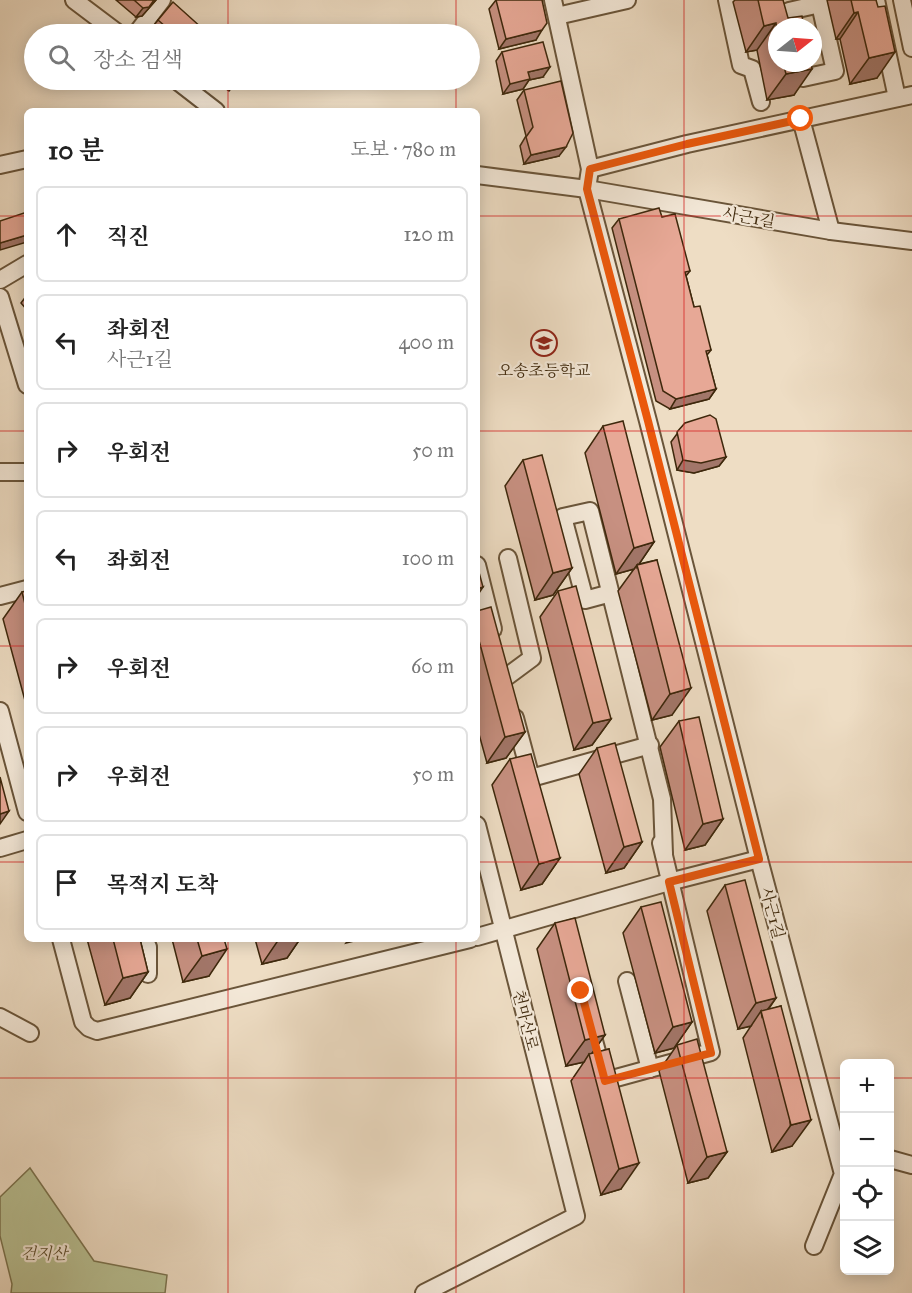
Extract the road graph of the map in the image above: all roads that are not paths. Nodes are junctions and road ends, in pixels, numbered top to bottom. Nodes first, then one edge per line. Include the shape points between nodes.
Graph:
1 (74, 0) edge
2 (162, 0) edge
3 (623, 0) edge
4 (727, 0) edge
5 (876, 0) edge
6 (902, 0) edge
7 (820, 2) edge
8 (555, 8) edge
9 (790, 18) edge
10 (106, 24) edge
11 (144, 24) edge
12 (912, 48) edge
13 (802, 72) edge
14 (189, 90) edge
15 (904, 96) edge
16 (761, 102) dead end
17 (212, 108) edge
18 (801, 119) junction
19 (24, 160) edge
20 (0, 165) edge
21 (590, 169) junction
22 (480, 175) edge
23 (587, 189) junction
24 (831, 231) junction
25 (912, 242) edge
26 (24, 266) edge
27 (0, 280) edge
28 (0, 297) edge
29 (24, 368) edge
30 (24, 471) edge
31 (0, 472) edge
32 (508, 558) dead end
33 (480, 577) edge
34 (24, 590) edge
35 (611, 593) junction
36 (0, 596) edge
37 (496, 644) edge
38 (0, 711) edge
39 (650, 745) junction
40 (647, 784) dead end
41 (24, 801) edge
42 (480, 837) edge
43 (24, 841) edge
44 (0, 848) edge
45 (664, 854) junction
46 (759, 859) junction
47 (669, 882) junction
48 (504, 931) junction
49 (480, 936) edge
50 (62, 942) edge
51 (145, 942) edge
52 (458, 942) edge
53 (148, 974) edge
54 (627, 981) dead end
55 (587, 1014) edge
56 (0, 1017) edge
57 (30, 1034) dead end
58 (650, 1069) junction
59 (840, 1149) edge
60 (894, 1160) edge
61 (912, 1165) edge
62 (842, 1167) edge
63 (814, 1246) dead end
64 (424, 1293) edge

1 - 10 street
2 - 11 street
3 - 8 street
4 - 16 street via 741,65 752,69
5 - 15 street
6 - 12 street
7 - 9 street via 789,11
7 - 13 street via 835,71 803,78
8 - 21 street, 사근1길
14 - 17 street
15 - 18 street
18 - 21 street
18 - 24 street
19 - 20 street
21 - 23 street, 사근1길
22 - 23 street, 사근1길
23 - 24 street, 사근1길
23 - 46 street, 사근1길
24 - 25 street, 사근1길
26 - 27 street
28 - 29 street
30 - 31 street
32 - 39 street via 532,658 506,684 531,778
33 - 37 street
34 - 36 street
35 - 35 street via 590,511 564,518 585,600
35 - 39 street
38 - 41 street
39 - 45 street via 662,799
40 - 45 street
42 - 48 street, 천마산로
43 - 44 street
45 - 47 street
46 - 47 street
46 - 59 street, 사근1길
47 - 48 street
47 - 58 street via 711,1053
48 - 49 street
48 - 64 street, 천마산로 via 576,1216
50 - 52 street via 83,1022 97,1031
51 - 53 street
54 - 58 street
55 - 58 street via 605,1081
56 - 57 street
60 - 61 street
62 - 63 street, 사근1길 via 843,1174

